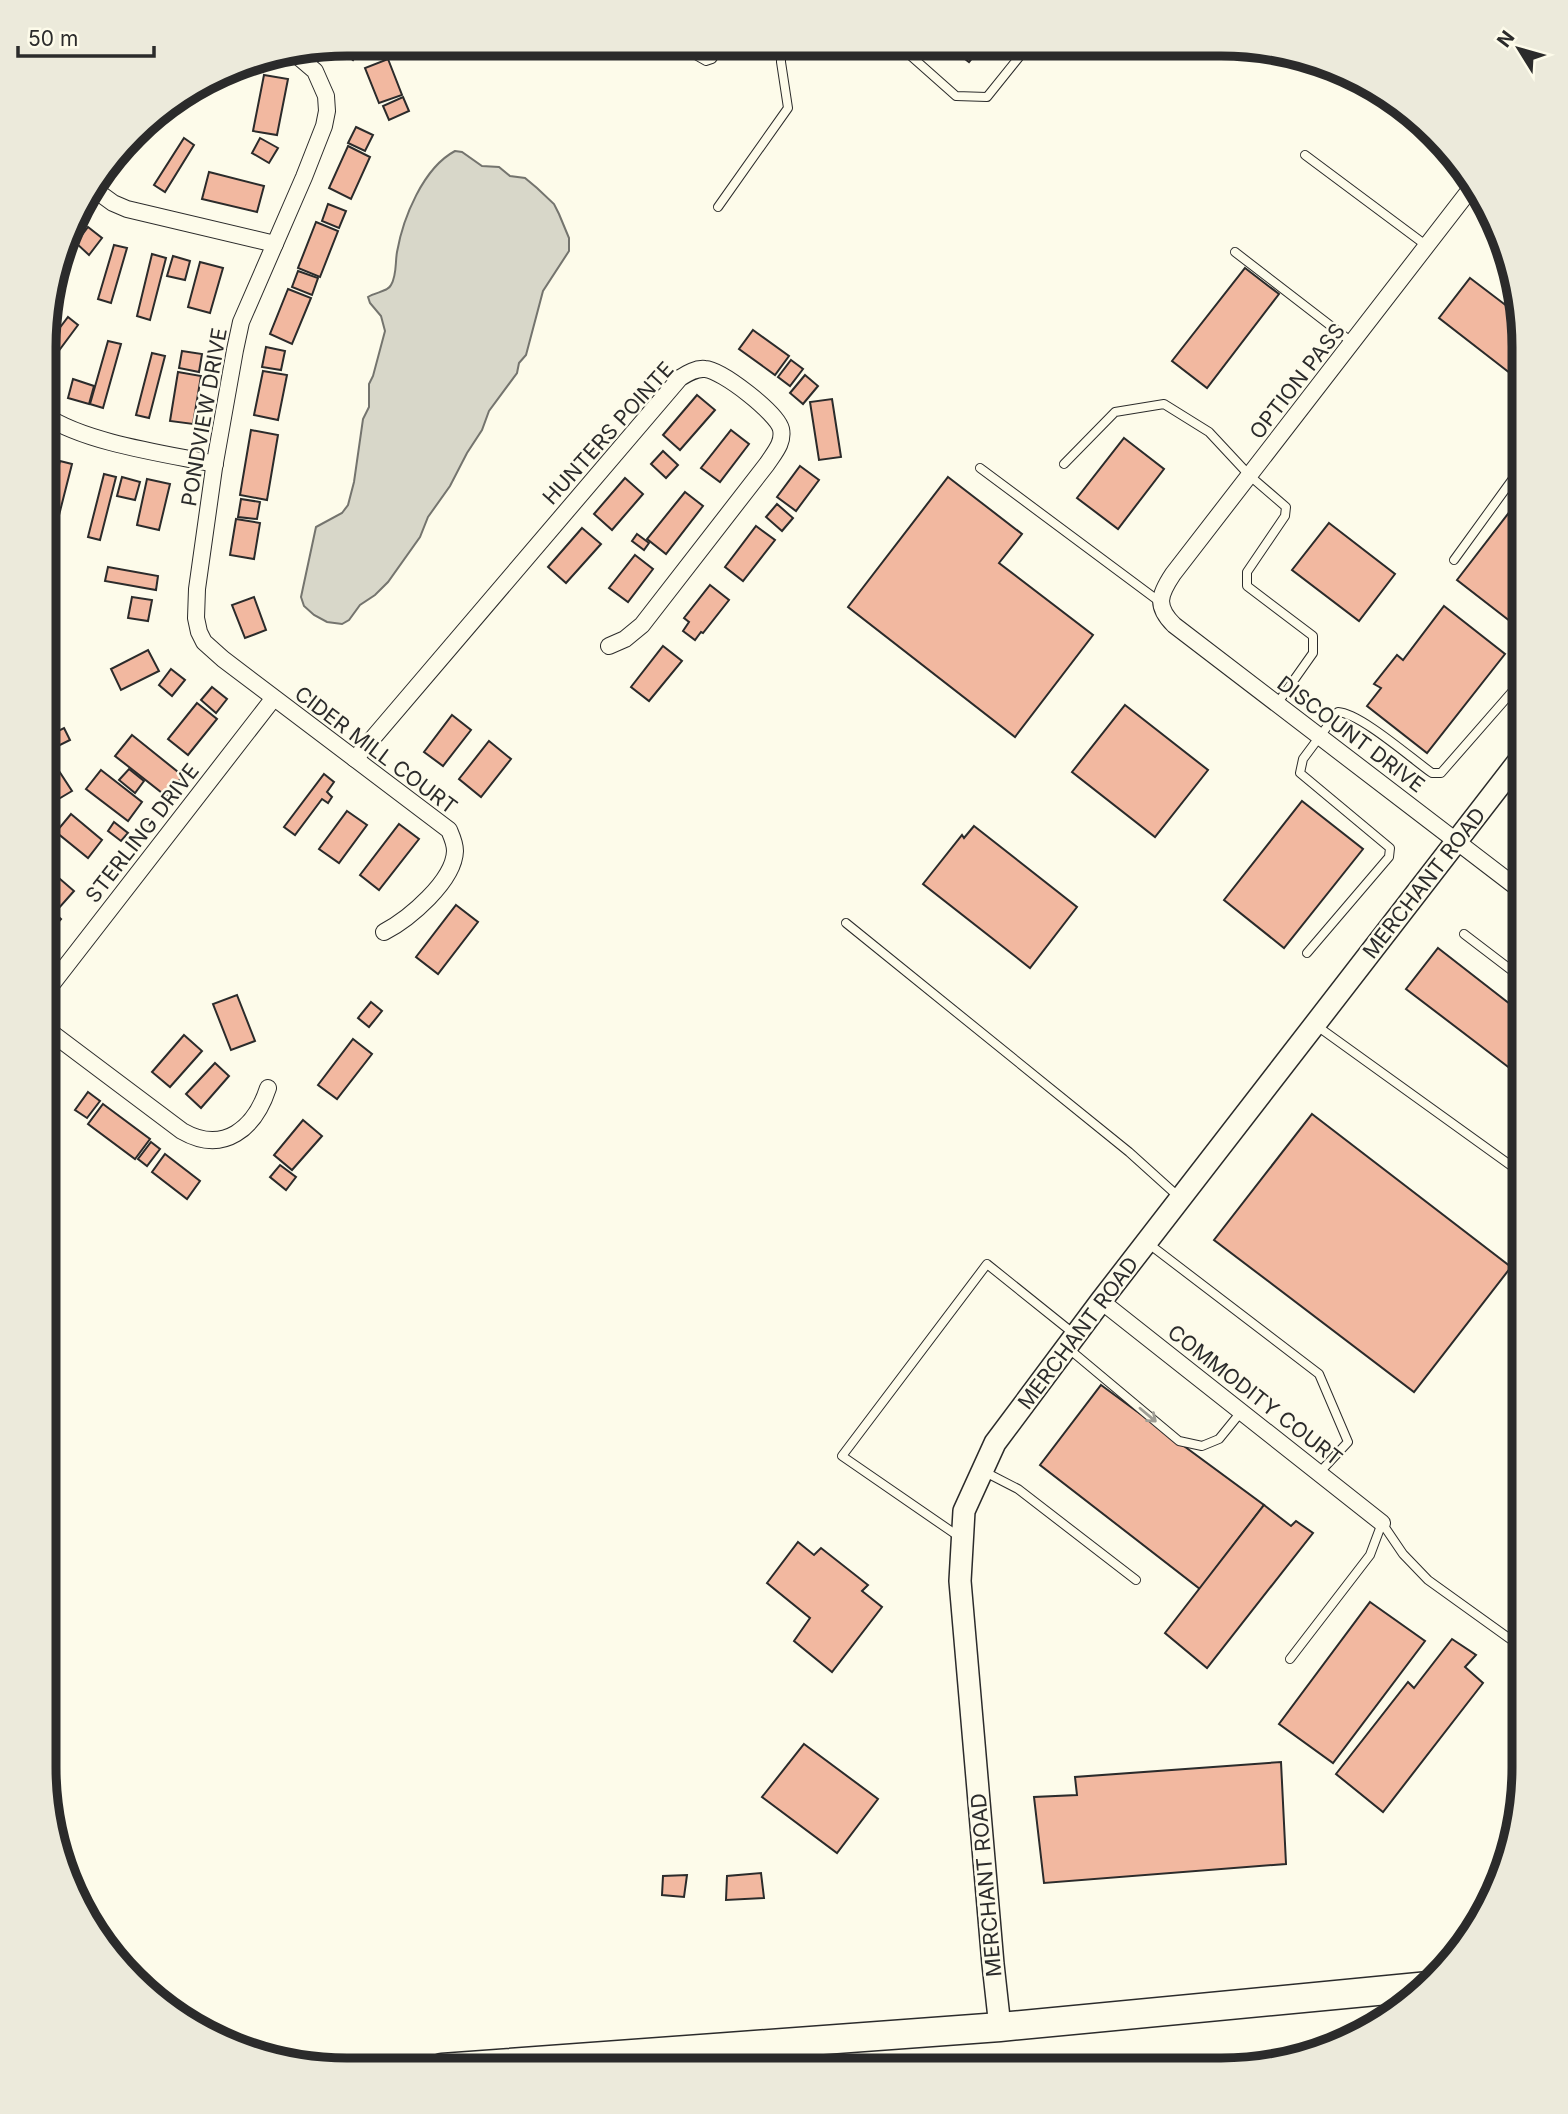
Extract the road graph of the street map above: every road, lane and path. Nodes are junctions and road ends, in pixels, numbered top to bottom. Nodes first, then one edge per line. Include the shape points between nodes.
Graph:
1 (697, 56) edge
2 (714, 56) edge
3 (781, 56) edge
4 (911, 56) edge
5 (1020, 56) edge
6 (302, 59) edge
7 (1305, 155) dead end
8 (1468, 193) edge
9 (100, 194) edge
10 (718, 207) dead end
11 (275, 244) junction
12 (1427, 246) junction
13 (1235, 252) dead end
14 (1353, 343) junction
15 (56, 422) edge
16 (215, 464) junction
17 (1064, 464) dead end
18 (980, 468) dead end
19 (1250, 476) junction
20 (1512, 481) edge
21 (1454, 560) dead end
22 (1160, 602) junction
23 (610, 646) dead end
24 (1512, 692) edge
25 (273, 699) junction
26 (1277, 704) junction
27 (1319, 736) junction
28 (355, 759) junction
29 (1512, 770) edge
30 (1457, 841) junction
31 (1512, 884) edge
32 (846, 923) dead end
33 (384, 932) dead end
34 (1464, 934) dead end
35 (1307, 953) dead end
36 (1512, 968) edge
37 (56, 979) edge
38 (1315, 1024) junction
39 (56, 1036) edge
40 (268, 1088) dead end
41 (1512, 1166) edge
42 (1180, 1198) junction
43 (1147, 1242) junction
44 (1101, 1301) junction
45 (1071, 1341) junction
46 (1241, 1412) junction
47 (983, 1471) junction
48 (1319, 1473) junction
49 (1382, 1523) junction
50 (962, 1539) junction
51 (1136, 1580) dead end
52 (1512, 1640) edge
53 (1290, 1659) dead end
54 (1411, 1988) edge
55 (1000, 2027) junction
56 (578, 2058) edge

1 - 2 lane via 706,61
3 - 10 lane via 788,108
4 - 5 lane via 956,96 987,97
6 - 11 street, PONDVIEW DRIVE via 315,71 327,111
7 - 12 lane
8 - 12 street, OPTION PASS
9 - 11 street via 127,209
11 - 16 street, PONDVIEW DRIVE via 241,322
12 - 14 street, OPTION PASS
13 - 14 lane
14 - 19 street, OPTION PASS
15 - 16 street via 103,440
16 - 25 street, PONDVIEW DRIVE via 197,589 199,632 204,642
17 - 19 lane via 1115,412 1164,404 1209,432
18 - 22 lane
19 - 22 street, OPTION PASS via 1173,574
19 - 26 lane via 1286,507 1285,516 1247,572 1247,586 1313,636 1313,653
20 - 21 lane
22 - 26 street, DISCOUNT DRIVE via 1174,625
23 - 28 street, HUNTERS POINTE via 642,625 778,448 778,421 771,412 715,371 703,368 680,378
24 - 27 lane via 1441,773 1432,773 1345,713 1338,712
25 - 28 street, CIDER MILL COURT
25 - 37 street, STERLING DRIVE
26 - 27 street, DISCOUNT DRIVE
27 - 30 street, DISCOUNT DRIVE
27 - 35 lane via 1303,759 1300,773 1390,848 1389,857
28 - 33 street, CIDER MILL COURT via 441,822 454,840 452,863 442,879 408,918
29 - 30 street, MERCHANT ROAD
30 - 31 street, DISCOUNT DRIVE
30 - 38 street, MERCHANT ROAD
32 - 42 lane
34 - 36 lane
38 - 41 lane
38 - 42 street, MERCHANT ROAD
39 - 40 street via 182,1131 200,1139 217,1141 245,1129
42 - 43 street, MERCHANT ROAD
43 - 44 street, MERCHANT ROAD
43 - 48 lane via 1319,1374 1348,1442
44 - 45 street, MERCHANT ROAD
44 - 46 street, COMMODITY COURT
45 -> 46 lane via 1100,1374 1179,1441 1202,1446 1219,1439
45 - 47 street, MERCHANT ROAD via 995,1443
45 - 50 lane via 987,1264 842,1456
46 - 48 street, COMMODITY COURT
47 - 50 street, MERCHANT ROAD via 964,1511
47 - 51 lane via 1018,1489
48 - 49 street, COMMODITY COURT
49 - 52 lane via 1428,1580
49 - 53 lane via 1370,1555
50 - 55 street, MERCHANT ROAD via 960,1581
54 - 55 highway
55 - 56 highway

